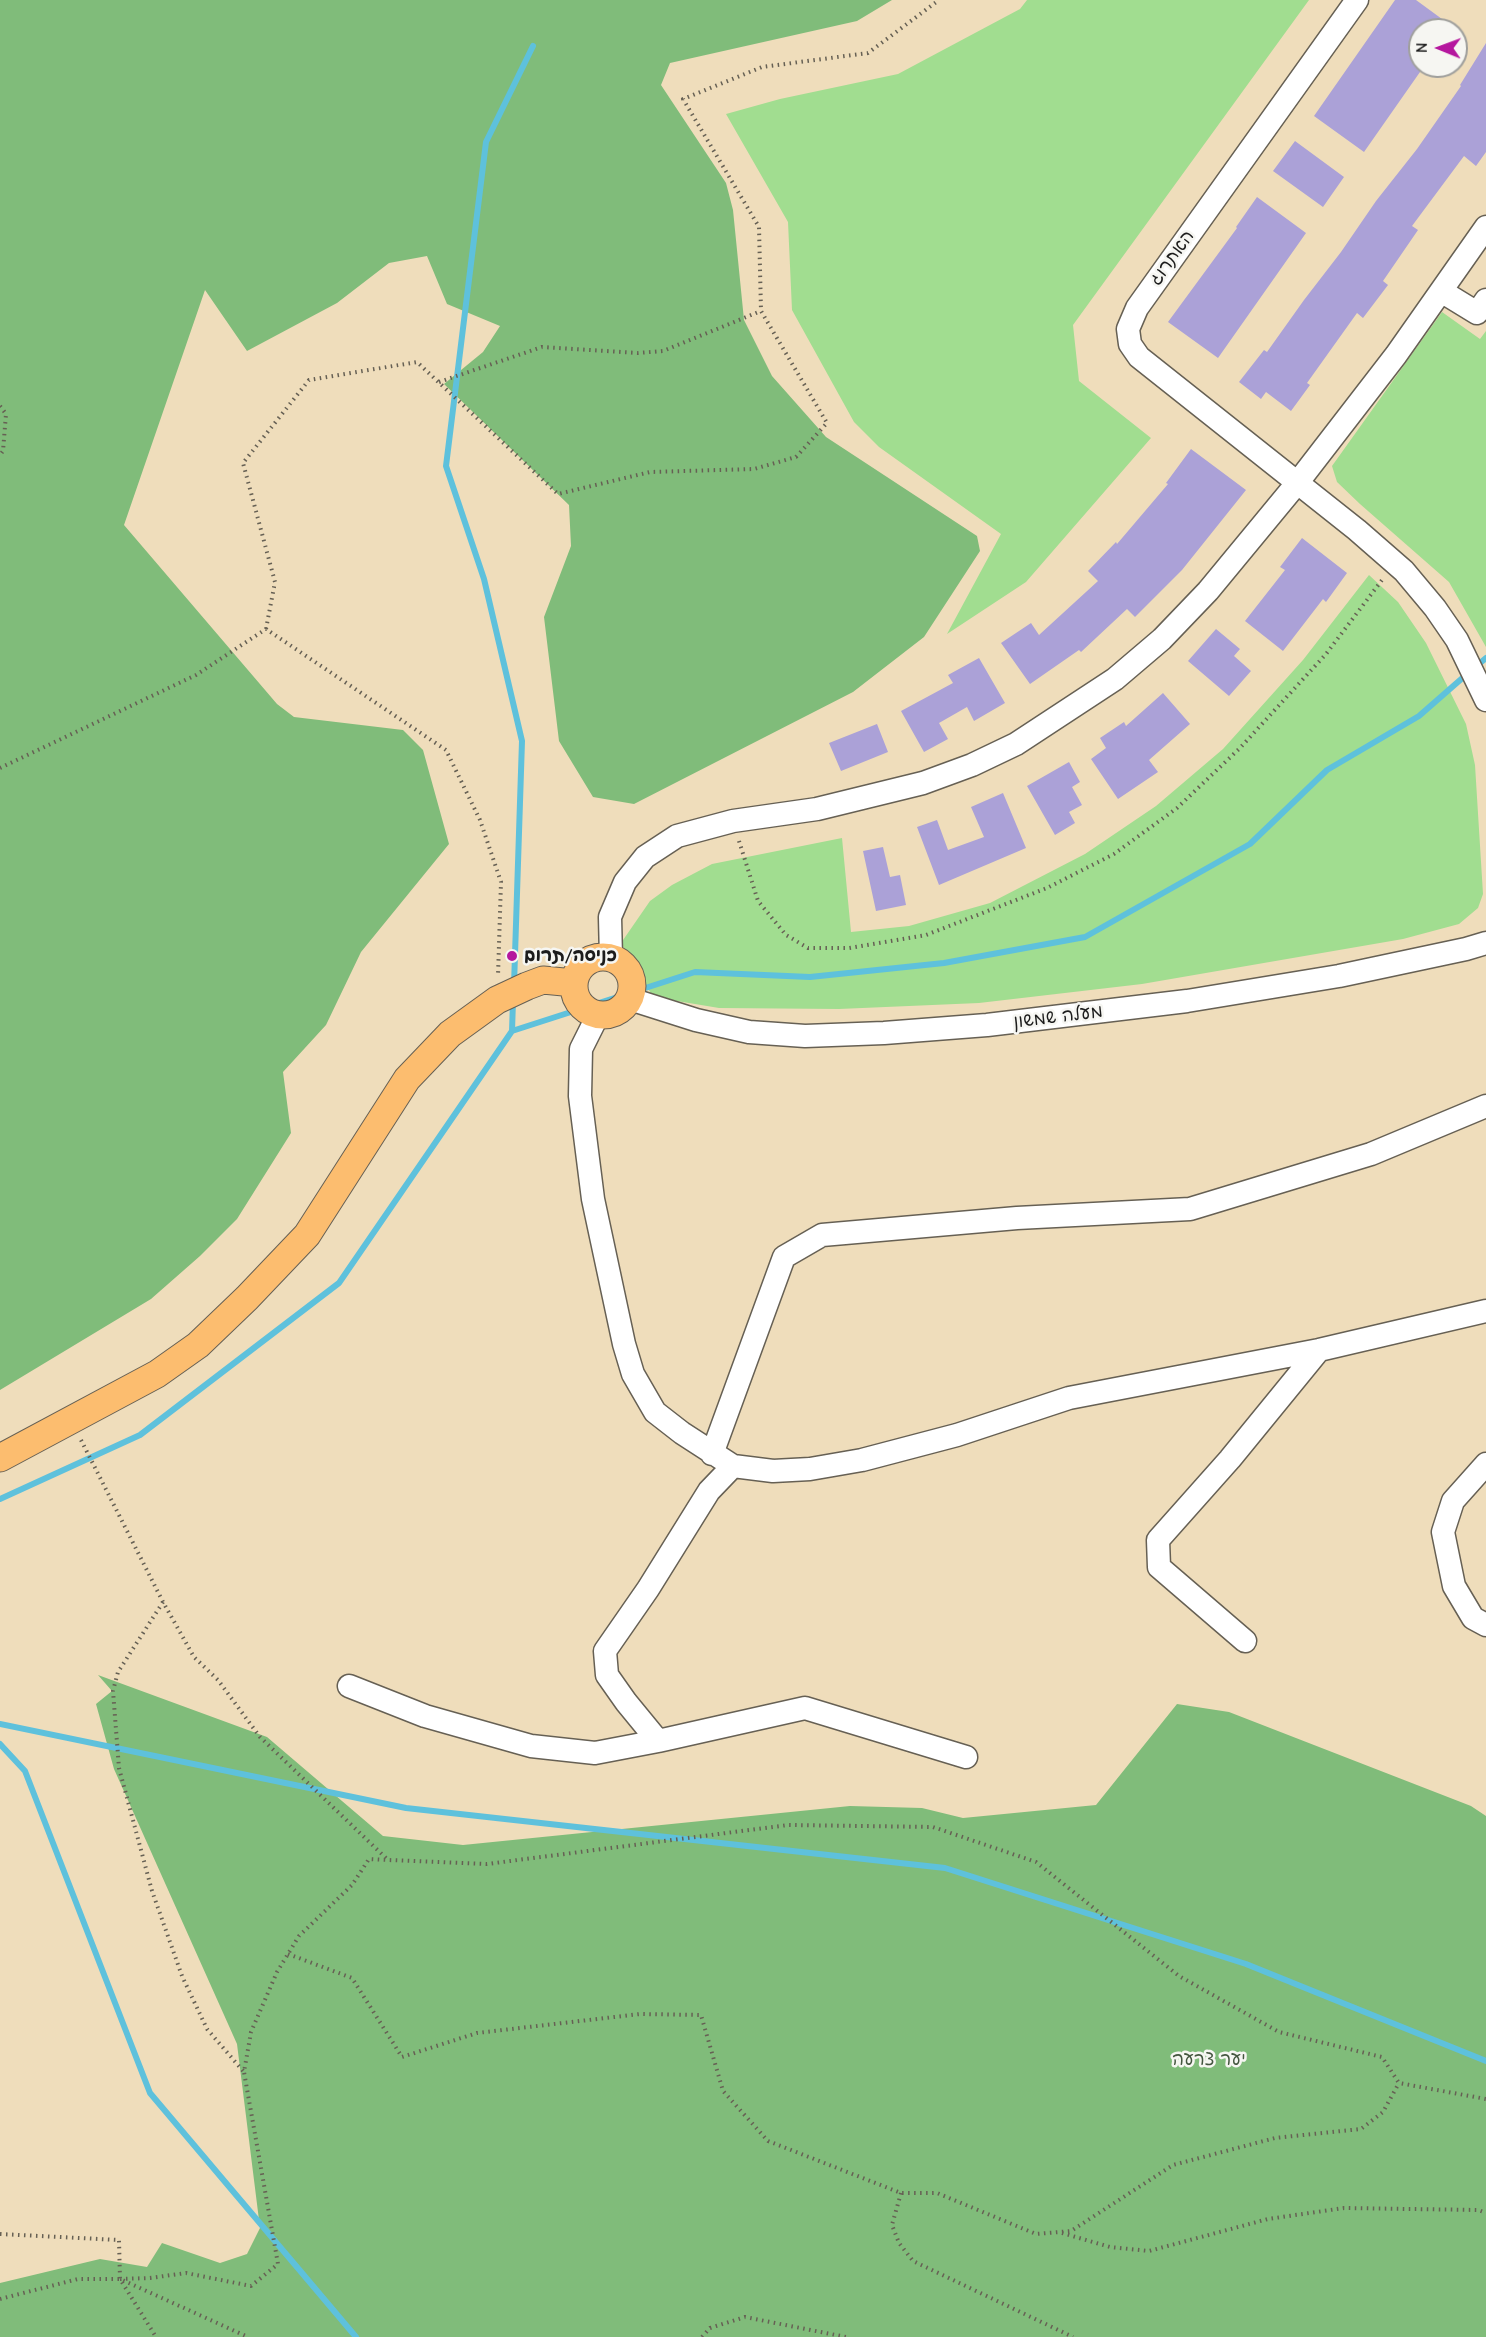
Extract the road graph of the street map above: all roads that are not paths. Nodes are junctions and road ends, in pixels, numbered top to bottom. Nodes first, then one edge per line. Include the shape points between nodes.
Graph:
1 (1357, 0) edge
2 (1486, 227) edge
3 (1441, 291) junction
4 (1486, 300) edge
5 (1298, 482) junction
6 (1486, 700) edge
7 (1486, 943) edge
8 (611, 958) junction
9 (574, 982) junction
10 (630, 999) junction
11 (598, 1015) junction
12 (1486, 1106) edge
13 (1486, 1311) edge
14 (1318, 1350) junction
15 (712, 1454) junction
16 (0, 1458) edge
17 (1486, 1464) edge
18 (733, 1466) junction
19 (1486, 1625) edge
20 (1245, 1641) dead end
21 (350, 1686) dead end
22 (658, 1741) junction
23 (966, 1756) dead end

1 - 5 street, האתרוג via 1137,308 1128,329 1130,344 1138,357
2 - 3 street
3 - 4 street via 1477,313
3 - 5 street
5 - 6 street, האתרוג via 1394,563 1436,608 1469,662
5 - 8 street via 1208,591 1162,639 1115,679 1016,744 923,783 817,809 733,821 677,836 645,857 626,882 610,917
7 - 10 street, מעלה שמשון via 1360,972 1187,1001 884,1033 805,1036 749,1032
8 - 9 main road via 587,962
8 - 10 main road via 630,974
9 - 11 main road via 580,1003
9 - 16 main road via 543,981 497,1000 450,1034 407,1079 307,1235 198,1345 157,1374
10 - 11 main road via 616,1012
11 - 15 street via 581,1049 580,1096 593,1199 624,1344 633,1374 655,1412
12 - 15 street via 1371,1154 1190,1209 822,1234 784,1257
13 - 14 street
14 - 18 street via 1069,1398 957,1435 862,1460 774,1471
14 - 20 street via 1230,1460 1158,1540 1159,1568
15 - 18 street
17 - 19 street via 1453,1501 1443,1532 1454,1587 1473,1618
18 - 22 street via 708,1491 606,1651 607,1675
21 - 22 street via 425,1716 531,1746 595,1753
22 - 23 street via 805,1708

